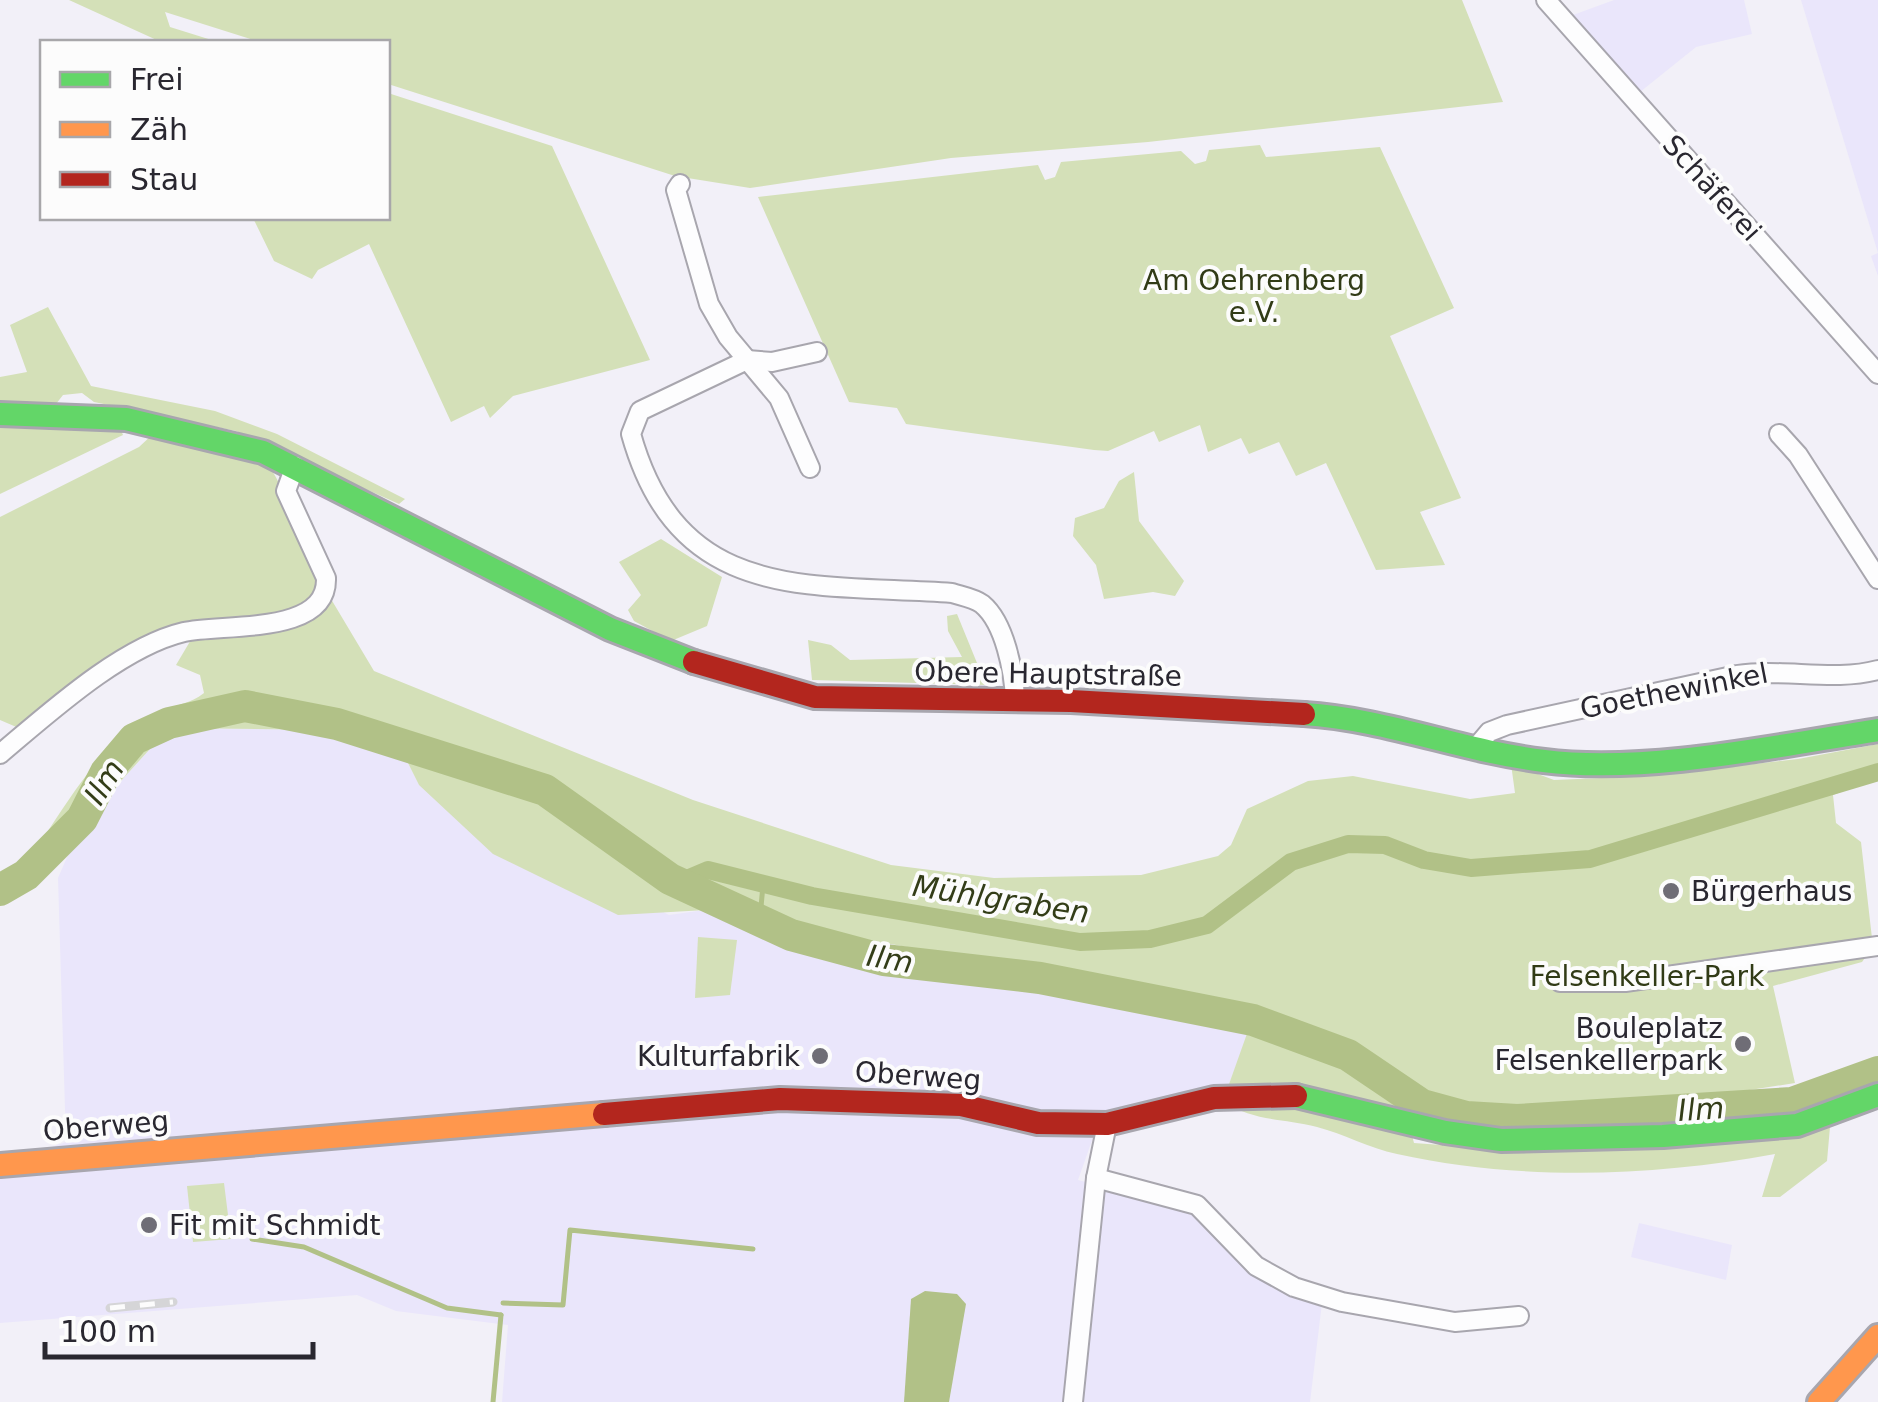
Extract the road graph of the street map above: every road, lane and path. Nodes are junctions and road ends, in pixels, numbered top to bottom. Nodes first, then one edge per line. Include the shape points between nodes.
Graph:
1 (1546, 0) edge
2 (680, 184) dead end
3 (817, 352) dead end
4 (748, 360) junction
5 (1878, 374) edge
6 (0, 414) edge
7 (1779, 434) dead end
8 (295, 466) junction
9 (810, 468) dead end
10 (1878, 579) edge
11 (1878, 670) edge
12 (1014, 700) junction
13 (1878, 730) edge
14 (1478, 746) junction
15 (0, 754) edge
16 (1878, 946) edge
17 (1560, 982) dead end
18 (1878, 1095) edge
19 (1107, 1124) junction
20 (0, 1164) edge
21 (1096, 1178) junction
22 (1518, 1316) dead end
23 (1874, 1341) edge
24 (1828, 1399) edge
25 (1073, 1402) edge

1 - 5 street, Schäferei
2 - 4 street via 676,190 700,281 728,337
3 - 4 street
4 - 9 street via 779,398
4 - 12 street via 654,404 633,422 634,445 675,525 712,556 775,580 973,600 992,616
6 - 8 street, Obere Hauptstraße via 126,419
7 - 10 street
8 - 12 street, Obere Hauptstraße via 610,629 725,674 852,701
8 - 15 street via 286,491 326,578 327,592 317,606 287,620 188,631 154,642
11 - 14 street, Goethewinkel via 1737,674 1507,725
12 - 14 street, Obere Hauptstraße via 1355,717
13 - 14 street, Obere Hauptstraße via 1639,762 1561,763
16 - 17 street via 1626,982
18 - 19 street, Oberweg via 1796,1124 1663,1136 1501,1140 1305,1096 1258,1094
19 - 20 street, Oberweg via 1038,1123 962,1105 780,1098
19 - 21 street
21 - 22 street via 1197,1205 1256,1266 1294,1287 1455,1322
21 - 25 street
23 - 24 street

